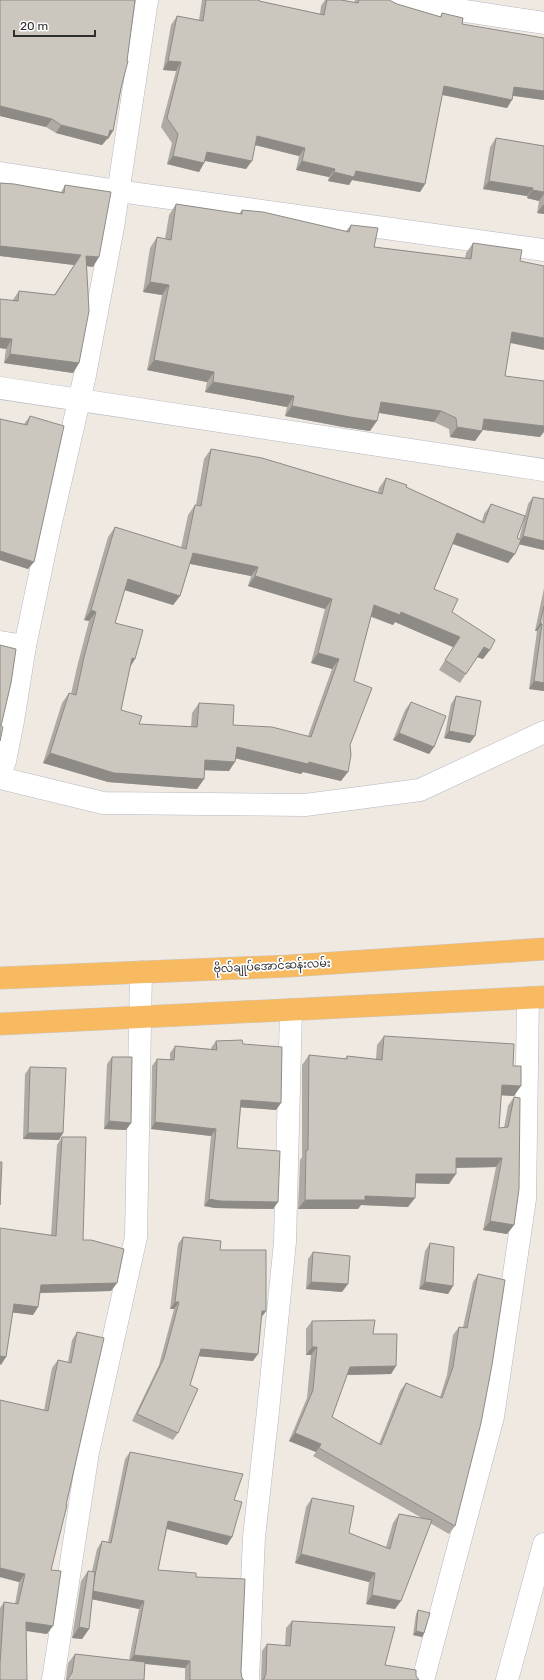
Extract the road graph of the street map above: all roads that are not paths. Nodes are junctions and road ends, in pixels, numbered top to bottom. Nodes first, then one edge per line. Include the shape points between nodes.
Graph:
1 (147, 0) edge
2 (393, 0) edge
3 (544, 23) edge
4 (0, 173) edge
5 (118, 191) junction
6 (544, 250) edge
7 (0, 388) edge
8 (79, 399) junction
9 (544, 470) edge
10 (0, 642) edge
11 (25, 646) junction
12 (544, 732) edge
13 (0, 777) edge
14 (544, 948) edge
15 (141, 972) junction
16 (0, 978) edge
17 (536, 998) edge
18 (291, 1010) junction
19 (140, 1018) junction
20 (0, 1024) edge
21 (544, 1544) edge
22 (52, 1680) edge
23 (248, 1680) edge
24 (423, 1680) edge
25 (507, 1680) edge

1 - 5 street
2 - 3 street
4 - 5 street
5 - 6 street
5 - 8 street
7 - 8 street
8 - 9 street
8 - 11 street via 48,531
10 - 11 street
11 - 13 street via 13,721
12 - 13 street via 420,790 305,805 103,803
14 - 15 highway, ဗိုလ်ချုပ်အောင်ဆန်းလမ်း via 289,966
15 - 16 highway, ဗိုလ်ချုပ်အောင်ဆန်းလမ်း
15 - 19 street
17 - 18 highway
17 - 24 street via 525,1199 494,1410
18 - 19 highway
18 - 23 street via 285,1242 254,1537
19 - 20 highway
19 - 22 street via 136,1237 88,1452
21 - 25 street

